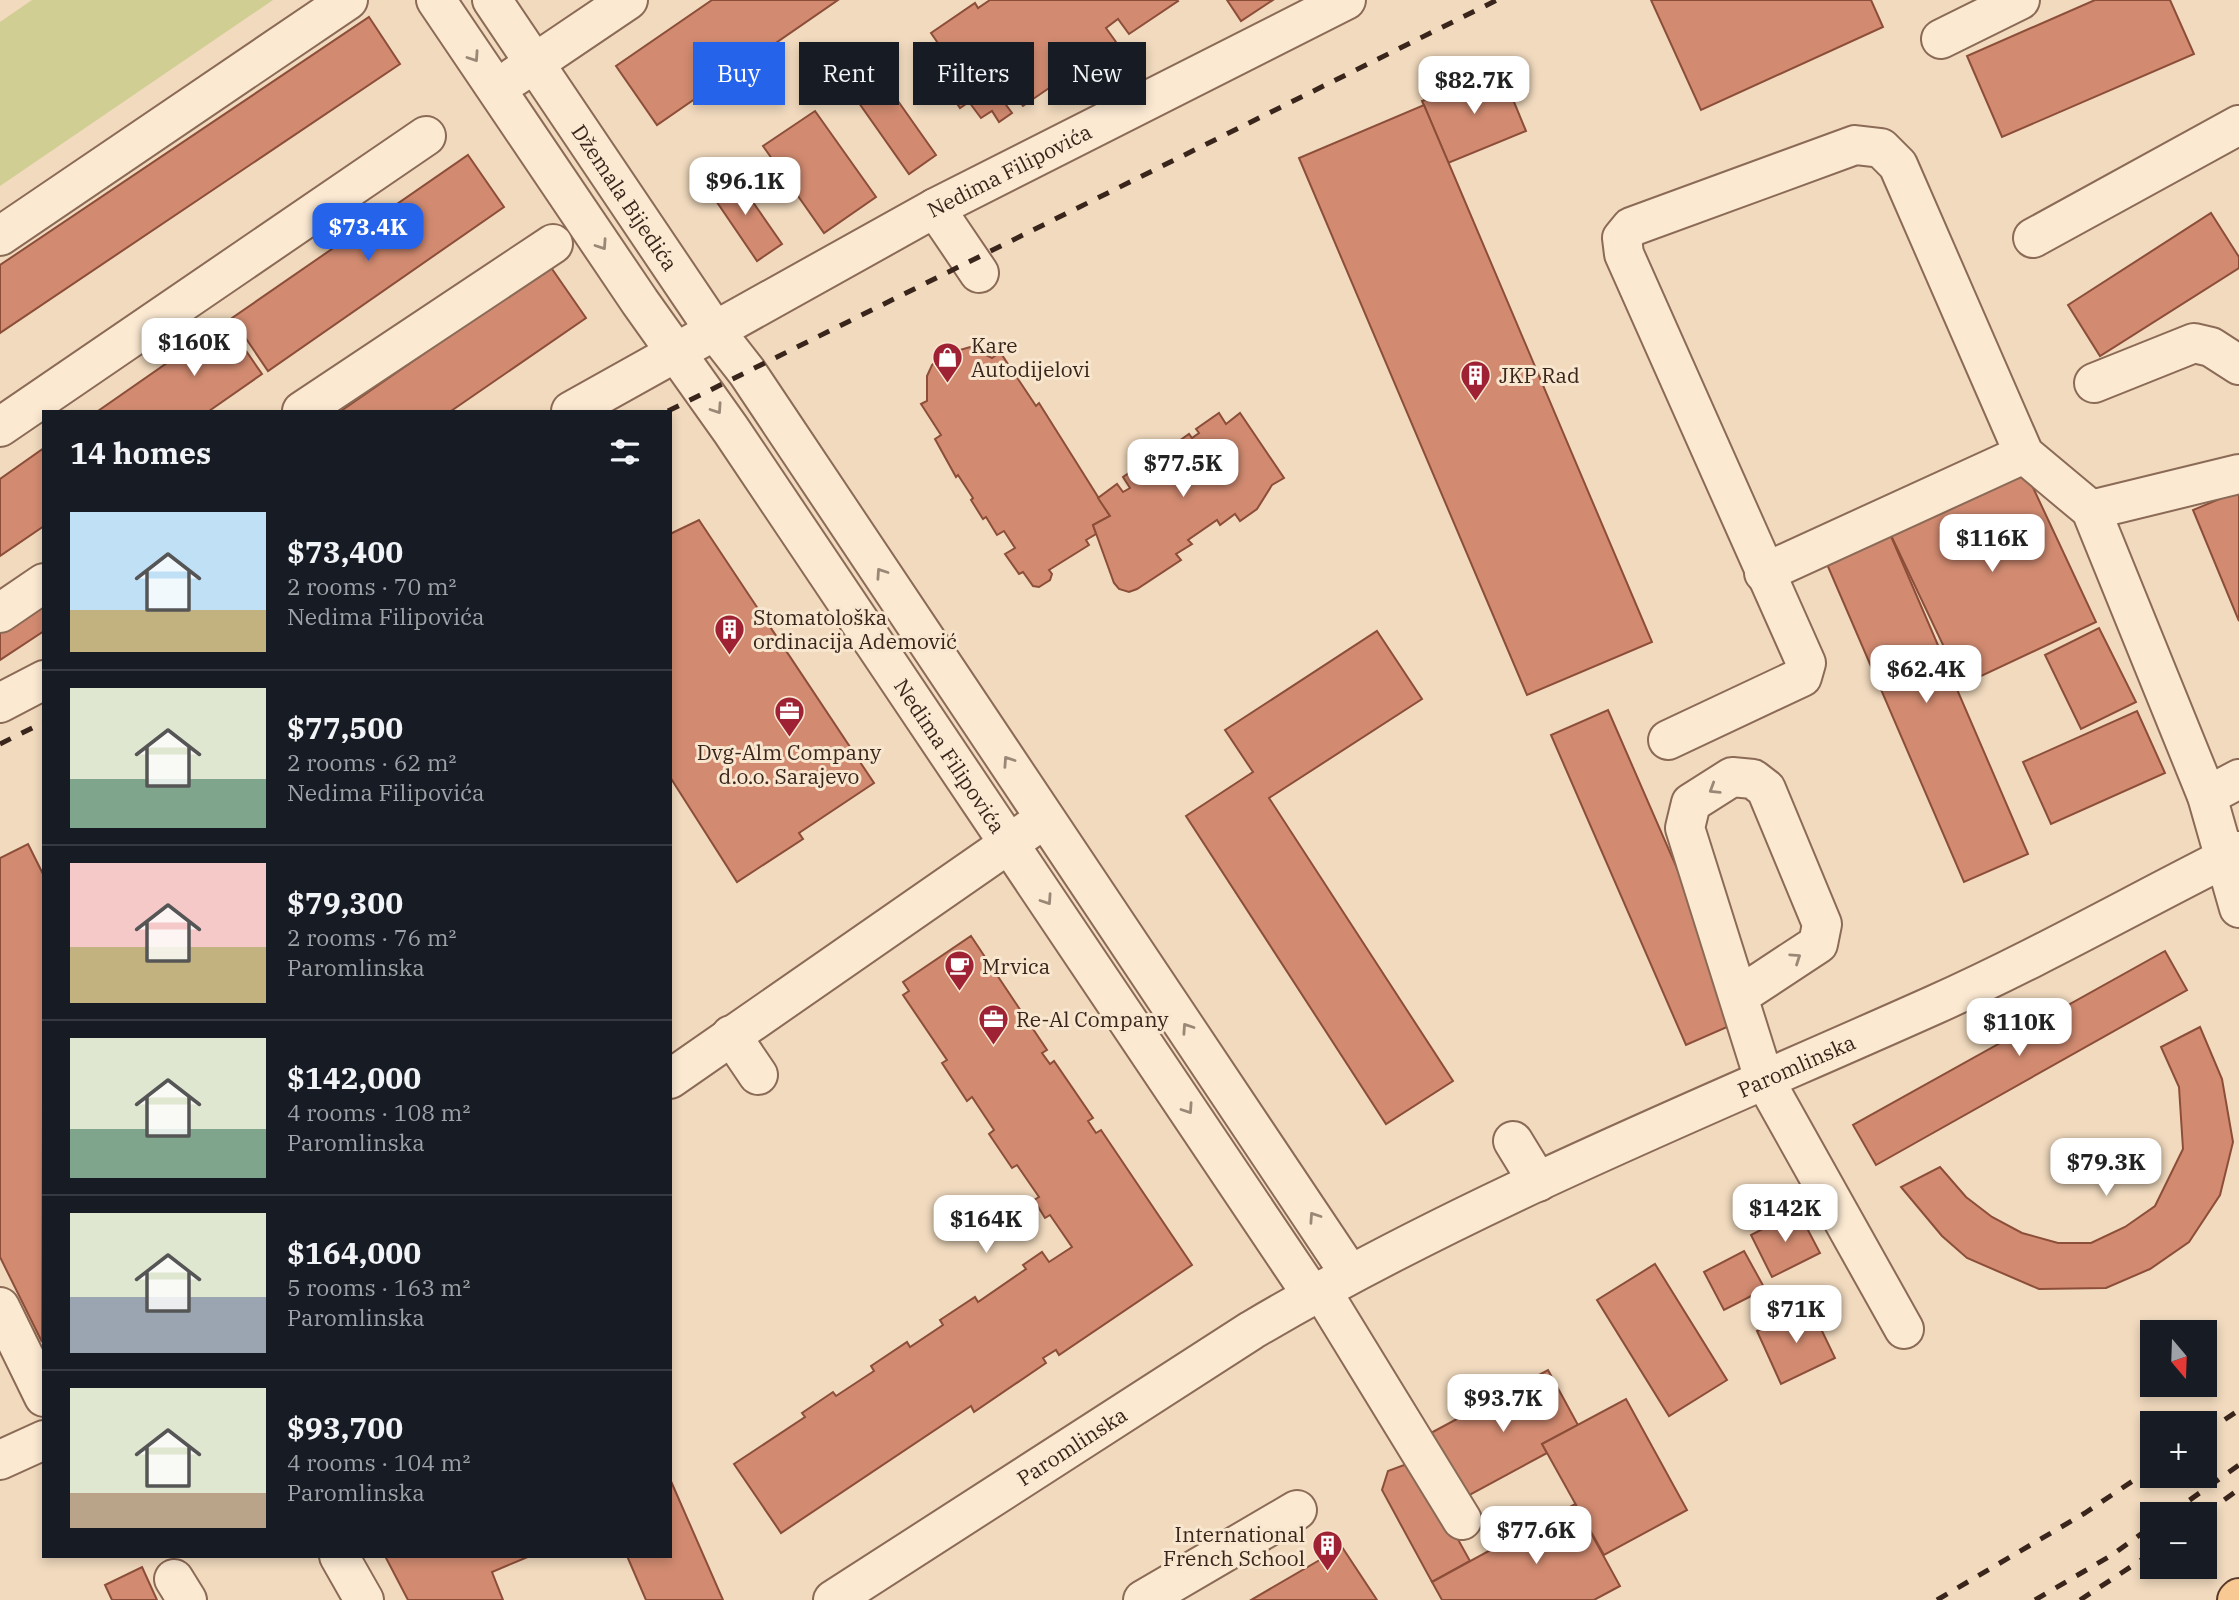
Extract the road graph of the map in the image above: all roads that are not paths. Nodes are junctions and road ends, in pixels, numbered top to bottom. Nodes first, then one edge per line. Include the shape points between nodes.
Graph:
1 (348, 0) edge
2 (436, 0) edge
3 (492, 0) edge
4 (628, 0) edge
5 (1346, 0) edge
6 (2020, 0) edge
7 (1941, 39) dead end
8 (534, 63) junction
9 (496, 89) junction
10 (2239, 125) edge
11 (426, 136) dead end
12 (935, 208) junction
13 (0, 236) edge
14 (2033, 239) dead end
15 (552, 244) dead end
16 (979, 273) dead end
17 (715, 331) junction
18 (678, 353) junction
19 (2239, 365) edge
20 (2094, 383) dead end
21 (303, 410) edge
22 (573, 410) edge
23 (0, 427) edge
24 (2024, 454) junction
25 (2239, 474) edge
26 (2091, 510) junction
27 (1764, 573) junction
28 (42, 584) edge
29 (0, 613) edge
30 (42, 681) edge
31 (0, 703) edge
32 (1668, 740) dead end
33 (2223, 787) edge
34 (1046, 818) junction
35 (1009, 844) junction
36 (2231, 855) edge
37 (2239, 908) edge
38 (1739, 996) junction
39 (731, 1035) junction
40 (758, 1075) dead end
41 (672, 1078) edge
42 (1764, 1079) junction
43 (1513, 1141) dead end
44 (1538, 1182) junction
45 (1328, 1287) junction
46 (0, 1307) edge
47 (1904, 1329) dead end
48 (42, 1393) edge
49 (42, 1441) edge
50 (0, 1460) edge
51 (1297, 1510) dead end
52 (1462, 1520) dead end
53 (340, 1558) edge
54 (364, 1600) edge
55 (833, 1600) edge
56 (1143, 1600) edge

1 - 13 street
2 -> 9 street
3 - 8 street, Džemala Bijedića
4 - 8 street
5 - 12 street, Nedima Filipovića
6 - 7 street
8 - 9 street
8 - 17 street, Džemala Bijedića
9 -> 18 street
10 - 14 street
11 - 23 street
12 - 16 street
12 - 17 street, Nedima Filipovića
15 - 21 street
17 - 18 street, Nedima Filipovića
34 -> 17 street
18 - 22 street, Nedima Filipovića
18 -> 35 street, Nedima Filipovića
19 - 20 street via 2211,347 2194,344
24 - 26 street
24 - 27 street
24 - 27 street via 1898,165 1881,148 1855,145 1631,227 1622,238 1624,254
25 - 26 street
26 - 33 street
27 - 32 street via 1806,663 1802,677
28 - 29 street
30 - 31 street
33 - 36 street
34 - 35 street
45 -> 34 street
35 - 39 street
35 -> 45 street
36 - 37 street
36 - 42 street, Paromlinska via 1937,1004
38 -> 38 street via 1818,944 1822,924 1766,789 1742,776 1691,803 1685,828
38 - 42 street
39 - 40 street
39 - 41 street
42 - 44 street, Paromlinska
42 - 47 street
43 - 44 street
44 - 45 street, Paromlinska
45 - 52 street
45 - 55 street, Paromlinska via 1252,1330
46 - 48 street
49 - 50 street
51 - 56 street
53 - 54 street

